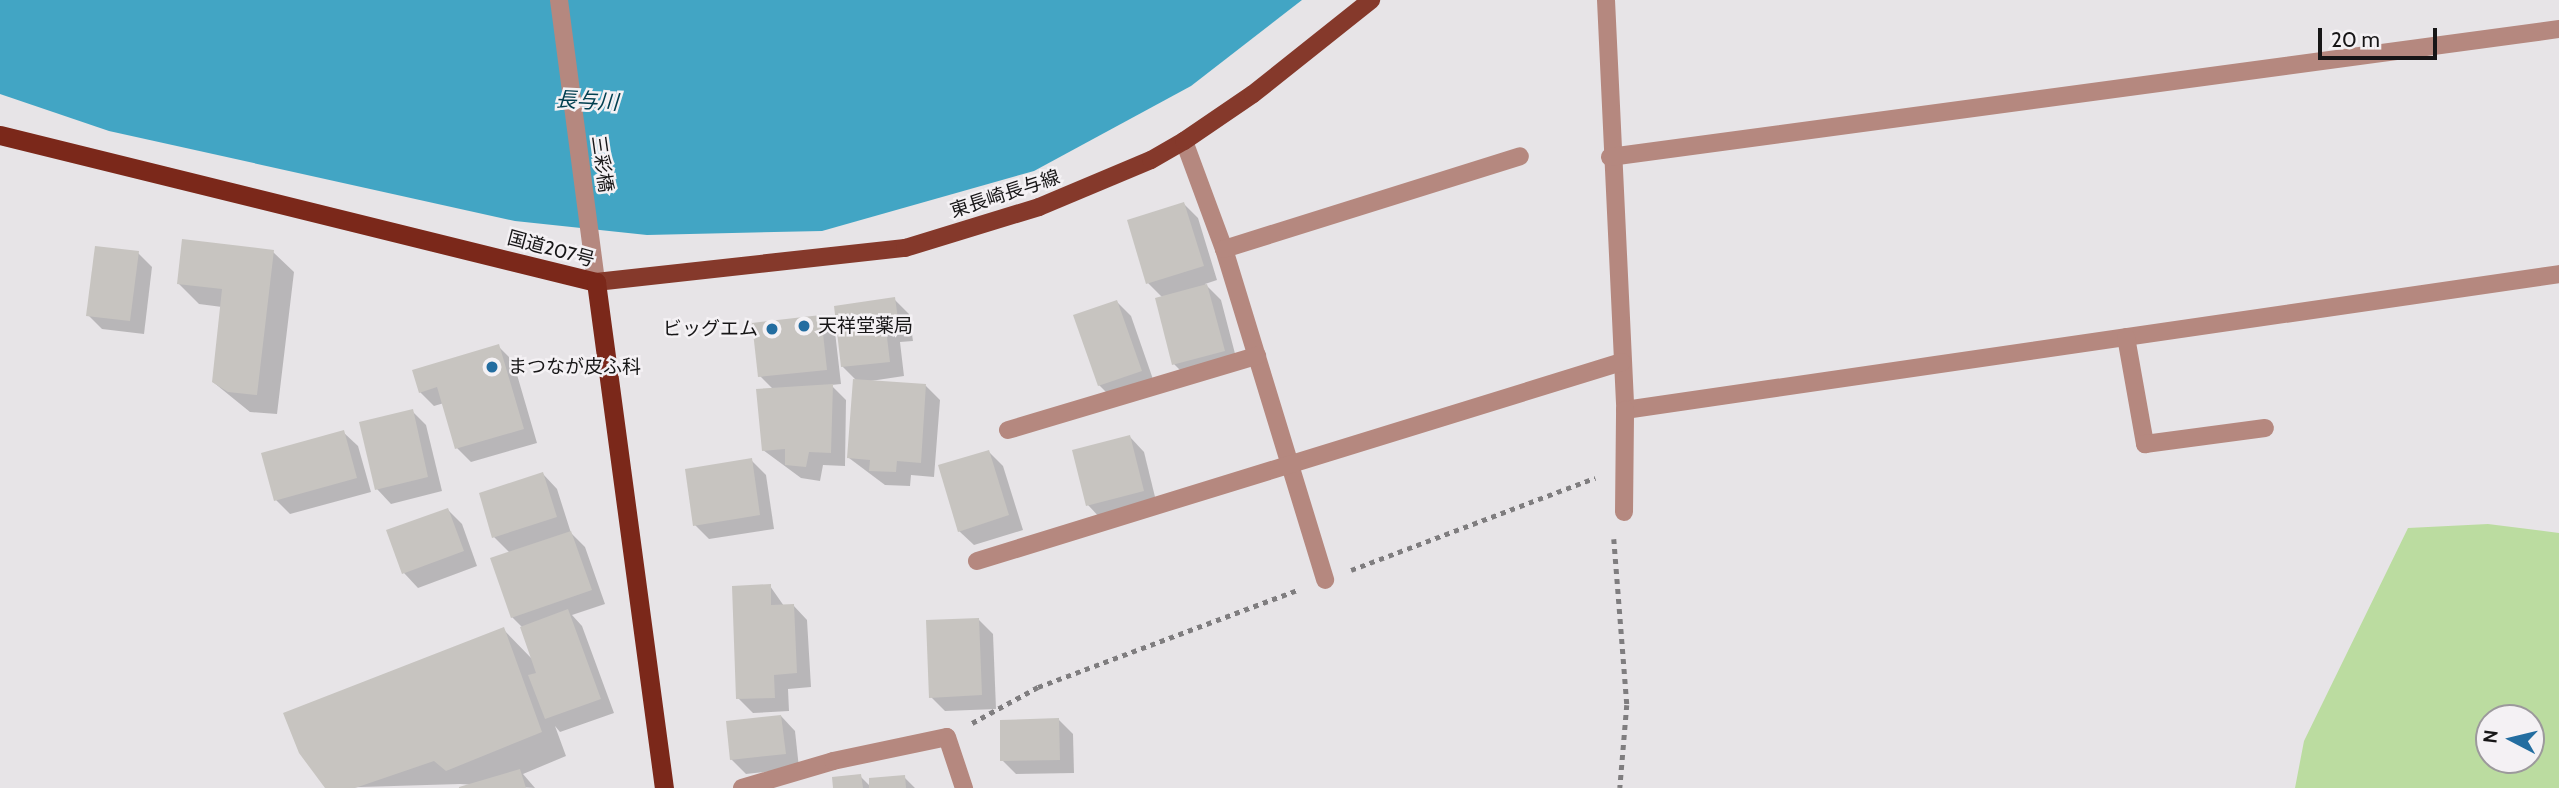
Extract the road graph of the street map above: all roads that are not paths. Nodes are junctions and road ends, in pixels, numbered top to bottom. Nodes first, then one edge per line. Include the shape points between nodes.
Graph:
1 (559, 0) edge
2 (1371, 0) edge
3 (1606, 0) edge
4 (2559, 29) edge
5 (0, 135) edge
6 (1184, 141) junction
7 (1520, 156) dead end
8 (1610, 157) junction
9 (1224, 249) junction
10 (2559, 274) edge
11 (596, 282) junction
12 (2126, 337) junction
13 (1257, 356) junction
14 (1622, 362) junction
15 (1625, 410) junction
16 (2265, 428) dead end
17 (1008, 430) dead end
18 (1292, 464) junction
19 (1624, 512) road end
20 (977, 561) dead end
21 (1325, 580) road end
22 (664, 788) edge
23 (742, 788) edge
24 (964, 788) edge

1 - 11 street, 三彩橋
2 - 6 main road, 東長崎長与線 via 1253,94
3 - 8 street
4 - 8 street
5 - 11 highway, 国道207号
6 - 9 street
6 - 11 main road, 東長崎長与線 via 1126,172 1039,207 905,248
7 - 9 street
8 - 14 street
9 - 13 street
10 - 12 street
11 - 22 highway, 国道207号
12 - 15 street
12 - 16 street via 2145,444
13 - 17 street
13 - 18 street
14 - 15 street
14 - 18 street
15 - 19 street
18 - 20 street
18 - 21 street
23 - 24 street via 833,761 947,737

